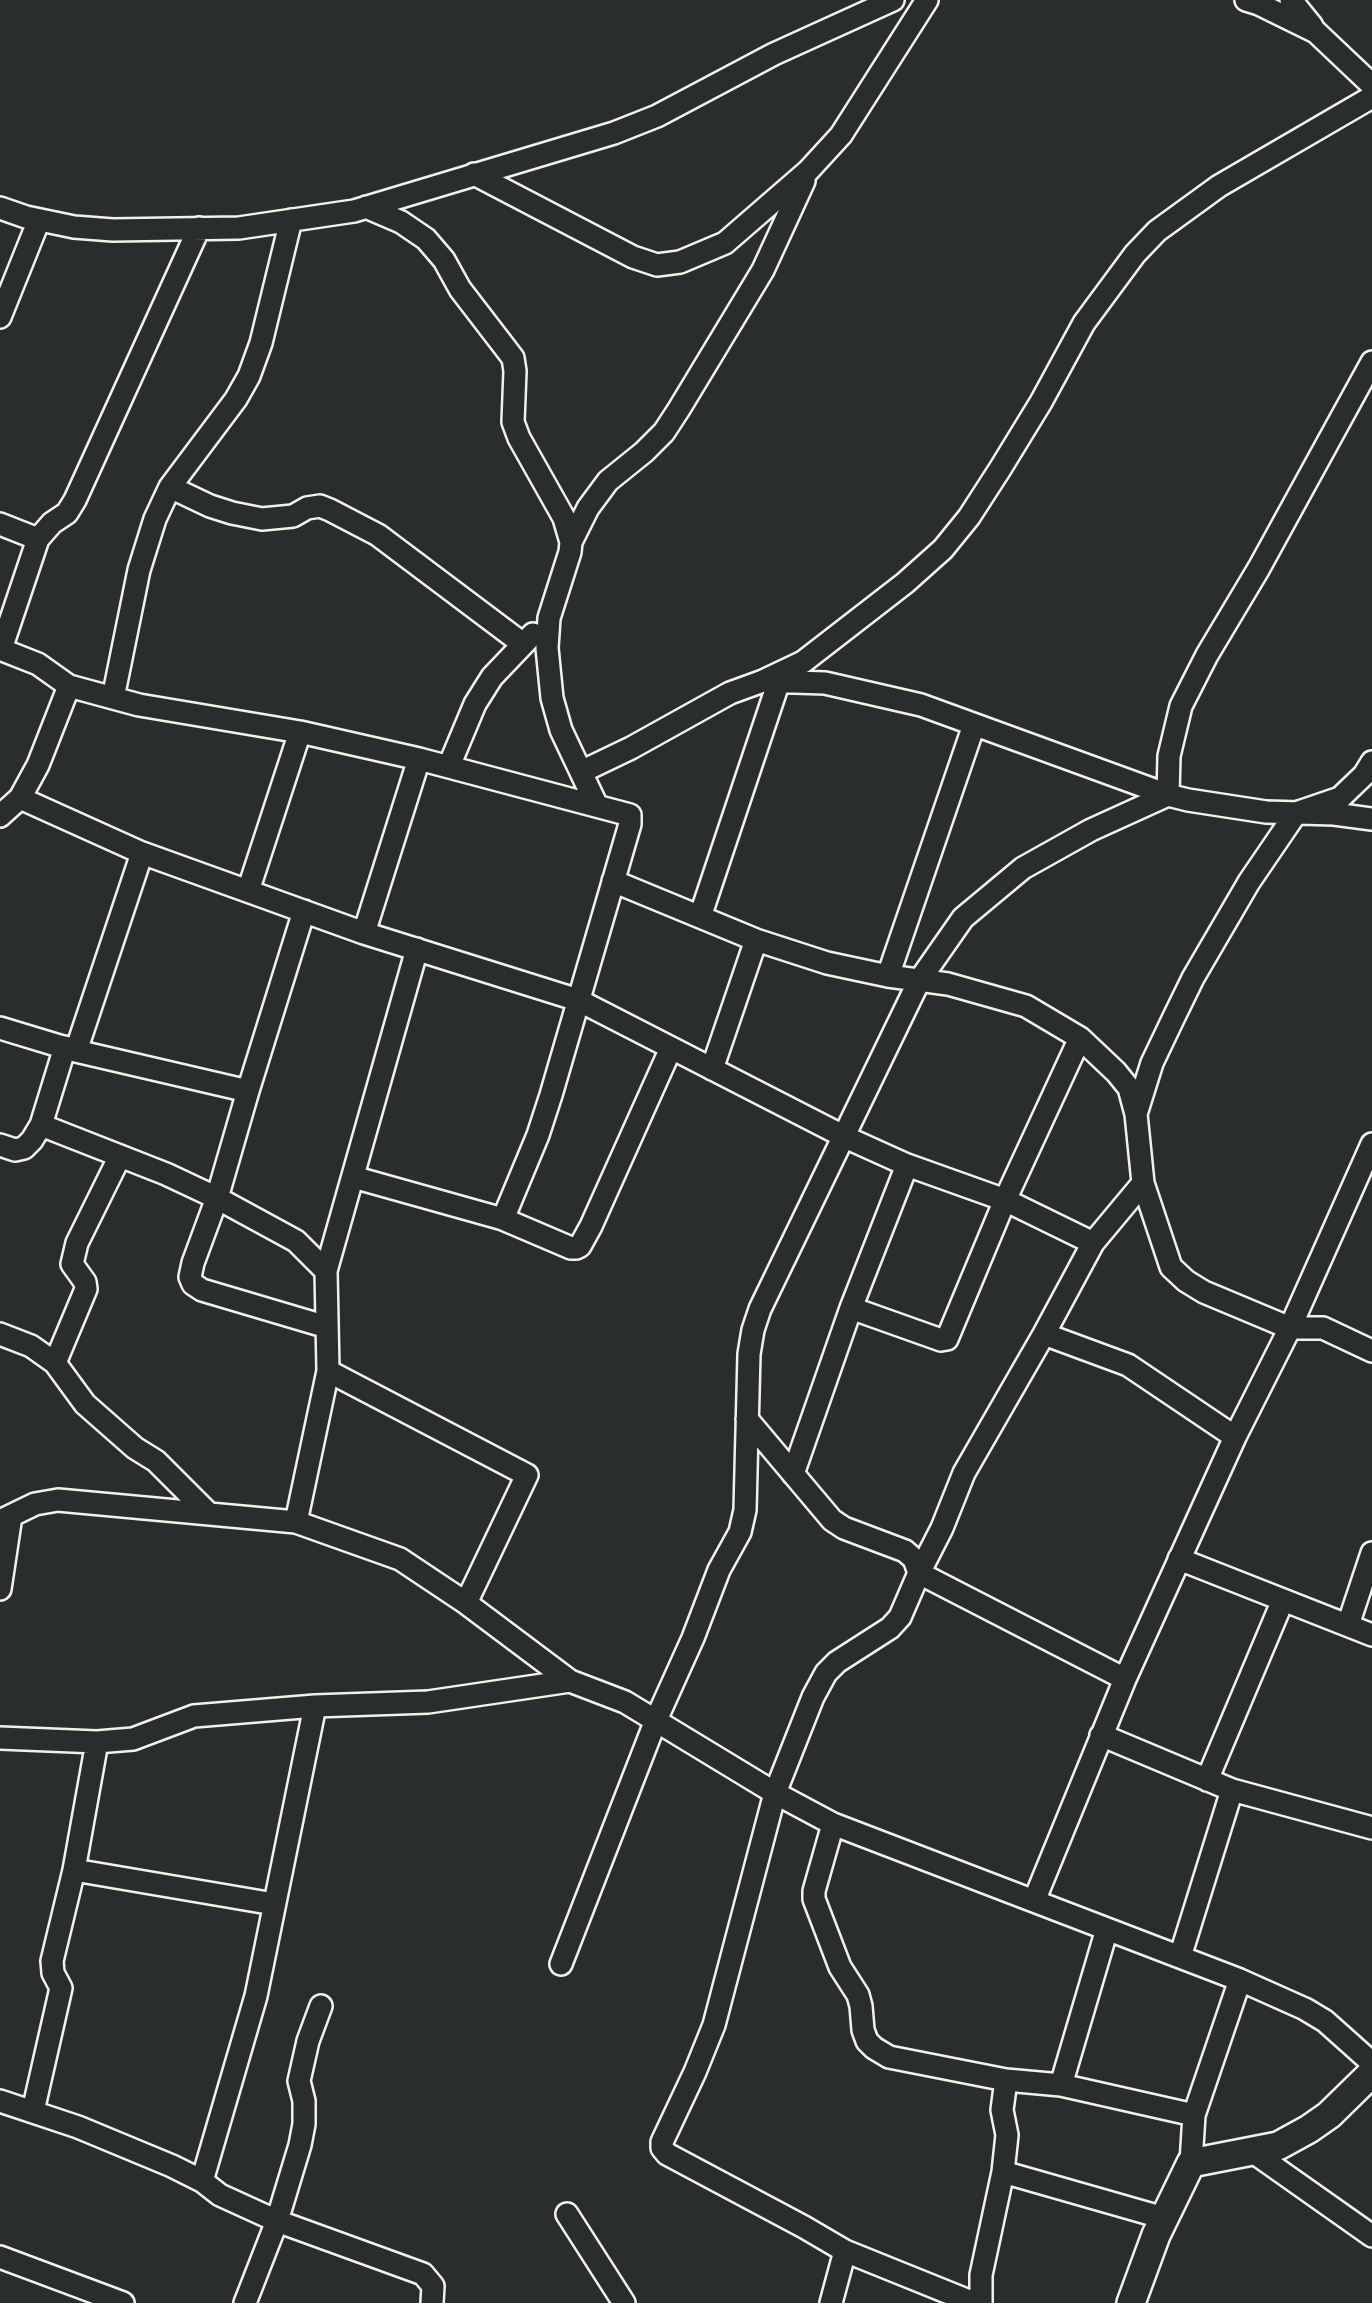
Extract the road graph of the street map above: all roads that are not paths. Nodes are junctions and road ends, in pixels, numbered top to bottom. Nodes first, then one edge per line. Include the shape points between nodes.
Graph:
1 (893, 0) edge
2 (927, 0) edge
3 (1246, 0) edge
4 (1291, 0) edge
5 (1316, 32) junction
6 (1372, 85) edge
7 (1372, 97) edge
8 (808, 171) junction
9 (474, 174) junction
10 (366, 207) junction
11 (0, 208) edge
12 (39, 220) junction
13 (291, 220) junction
14 (199, 228) junction
15 (0, 317) edge
16 (1372, 362) edge
17 (170, 487) junction
18 (0, 524) edge
19 (38, 539) junction
20 (571, 542) junction
21 (549, 618) junction
22 (523, 644) junction
23 (0, 649) edge
24 (771, 681) junction
25 (69, 686) junction
26 (113, 698) junction
27 (974, 725) junction
28 (300, 732) junction
29 (419, 759) junction
30 (1372, 762) edge
31 (449, 766) junction
32 (580, 771) junction
33 (1168, 795) junction
34 (20, 798) junction
35 (597, 806) junction
36 (1296, 813) junction
37 (0, 816) edge
38 (1372, 819) edge
39 (142, 853) junction
40 (613, 882) junction
41 (248, 891) junction
42 (304, 911) junction
43 (700, 917) junction
44 (363, 933) junction
45 (756, 940) junction
46 (417, 949) junction
47 (888, 976) junction
48 (919, 981) junction
49 (578, 1000) junction
50 (0, 1028) edge
51 (1080, 1038) junction
52 (671, 1048) junction
53 (70, 1049) junction
54 (712, 1068) junction
55 (248, 1091) junction
56 (1136, 1113) junction
57 (40, 1125) junction
58 (845, 1137) junction
59 (1372, 1144) edge
60 (0, 1145) edge
61 (120, 1156) junction
62 (907, 1165) junction
63 (353, 1177) junction
64 (1143, 1183) junction
65 (217, 1198) junction
66 (1005, 1200) junction
67 (503, 1219) junction
68 (1093, 1243) junction
69 (326, 1271) junction
70 (851, 1308) junction
71 (327, 1327) junction
72 (1290, 1328) junction
73 (0, 1334) edge
74 (1044, 1334) junction
75 (1372, 1351) edge
76 (55, 1363) junction
77 (328, 1371) junction
78 (747, 1419) junction
79 (1235, 1437) junction
80 (793, 1474) junction
81 (209, 1514) junction
82 (5, 1518) edge
83 (296, 1522) junction
84 (1372, 1553) edge
85 (1179, 1559) junction
86 (919, 1573) junction
87 (0, 1589) edge
88 (1283, 1600) junction
89 (466, 1603) junction
90 (1348, 1625) junction
91 (1372, 1635) edge
92 (1125, 1679) junction
93 (570, 1681) junction
94 (315, 1706) junction
95 (656, 1720) junction
96 (1101, 1735) junction
97 (0, 1738) edge
98 (97, 1742) junction
99 (1207, 1780) junction
100 (1232, 1790) junction
101 (775, 1792) junction
102 (833, 1824) junction
103 (1372, 1828) edge
104 (74, 1870) junction
105 (1034, 1901) junction
106 (274, 1904) junction
107 (1107, 1929) junction
108 (1180, 1957) junction
109 (561, 1964) dead end
110 (1240, 1980) junction
111 (321, 2006) dead end
112 (1372, 2062) edge
113 (1372, 2073) edge
114 (1006, 2080) junction
115 (1061, 2085) junction
116 (0, 2101) edge
117 (33, 2111) junction
118 (1194, 2115) junction
119 (1252, 2152) junction
120 (1191, 2163) junction
121 (1003, 2172) junction
122 (202, 2181) junction
123 (567, 2214) dead end
124 (1164, 2218) junction
125 (277, 2221) junction
126 (1372, 2236) edge
127 (845, 2251) junction
128 (0, 2257) edge
129 (123, 2303) edge
130 (245, 2303) edge
131 (432, 2303) edge
132 (624, 2303) edge
133 (831, 2303) edge
134 (974, 2303) edge
135 (981, 2303) edge
136 (1131, 2303) edge

1 - 9 street via 774,54 657,117
2 - 8 street via 841,135
3 - 5 street
4 - 5 street
5 - 6 street
7 - 24 street via 1219,186 1157,231 1084,323 1000,470 943,549 803,662
8 - 9 street via 725,243 680,262 657,264 633,257
8 - 20 street via 763,270 679,409 657,438 608,481 588,508
9 - 10 street
10 - 13 street
10 - 20 street via 401,222 426,240 513,358 513,422 564,518
11 - 12 street
12 - 14 street via 113,230
12 - 15 street
13 - 14 street via 239,228
13 - 17 street via 261,343 249,376
14 - 19 street via 75,500 67,513
16 - 33 street via 1181,706 1169,756
17 - 22 street via 210,506 262,519 293,516 320,506 330,510 378,535
17 - 26 street via 155,519 140,570
18 - 19 street
19 - 23 street
20 - 21 street
21 - 22 street
21 - 32 street via 547,648 552,698 561,730
22 - 31 street via 492,677 475,704
23 - 25 street via 38,664
24 - 27 street via 825,683 873,693 921,705
24 - 32 street via 730,693
24 - 43 street
25 - 26 street
25 - 34 street via 38,765
26 - 28 street
27 - 33 street
27 - 47 street
28 - 29 street
28 - 41 street
29 - 31 street
29 - 44 street
30 - 36 street via 1340,798
31 - 35 street
32 - 35 street
33 - 36 street via 1266,812
33 - 48 street via 1091,830 1023,868 963,918
34 - 37 street
34 - 39 street
35 - 40 street via 630,815
36 - 38 street
36 - 56 street via 1249,882 1193,978 1152,1064
39 - 41 street
39 - 53 street
40 - 43 street
40 - 49 street
41 - 42 street
42 - 44 street
42 - 55 street
43 - 45 street
44 - 46 street
45 - 47 street via 826,963
45 - 54 street
46 - 49 street
46 - 63 street
47 - 48 street
48 - 51 street via 948,984 1026,1006
48 - 58 street
49 - 52 street
49 - 67 street via 538,1135
50 - 53 street
51 - 56 street via 1129,1088
51 - 66 street
52 - 54 street
52 - 67 street via 580,1246 571,1248
53 - 55 street
53 - 57 street
54 - 58 street
55 - 65 street
56 - 64 street
57 - 60 street via 24,1148 15,1150
57 - 61 street
58 - 62 street
58 - 78 street via 760,1309 749,1354
59 - 72 street
61 - 65 street
61 - 76 street via 74,1250 72,1264 86,1289
62 - 66 street
62 - 70 street
63 - 67 street
63 - 69 street
64 - 68 street
64 - 72 street via 1171,1267 1204,1292
65 - 69 street via 296,1241
65 - 71 street via 193,1263 193,1284
66 - 68 street
66 - 70 street via 947,1339
68 - 74 street
69 - 71 street
70 - 80 street
71 - 77 street
72 - 75 street via 1323,1328
72 - 79 street
73 - 76 street via 31,1346
74 - 79 street via 1128,1365
74 - 86 street via 964,1473
76 - 81 street via 85,1404 135,1448 156,1461
77 - 83 street
77 - 89 street via 527,1475
78 - 80 street
78 - 95 street via 745,1510 740,1532 719,1570
79 - 85 street
80 - 86 street via 832,1520 905,1551 914,1559
81 - 82 street via 58,1500 35,1504
81 - 83 street
82 - 87 street
83 - 89 street via 400,1559
84 - 90 street
85 - 88 street
85 - 92 street
86 - 92 street
86 - 101 street via 900,1617 890,1628 837,1662 826,1674 813,1696
88 - 90 street
88 - 99 street
89 - 93 street
90 - 91 street
92 - 96 street
93 - 94 street via 428,1702
93 - 95 street via 625,1702
94 - 98 street via 194,1716 133,1739
94 - 106 street
95 - 101 street
95 - 109 street
96 - 99 street
96 - 105 street
97 - 98 street
98 - 104 street
99 - 100 street
100 - 103 street
100 - 108 street
101 - 102 street
101 - 127 street via 714,2025 662,2148
102 - 105 street
102 - 114 street via 814,1899 840,1967 858,1995 867,2041 889,2057
104 - 106 street
104 - 117 street via 52,1961 61,1988
105 - 107 street
106 - 122 street via 256,1996
107 - 108 street
107 - 115 street
108 - 110 street
110 - 112 street via 1325,2021
110 - 118 street
111 - 125 street via 299,2081 304,2101 303,2134
113 - 119 street via 1309,2129 1278,2146
114 - 115 street
114 - 121 street via 1002,2110 1007,2135
115 - 118 street
116 - 117 street
117 - 122 street
118 - 120 street
119 - 120 street
119 - 126 street
120 - 124 street
121 - 124 street
121 - 135 street via 981,2275
122 - 125 street via 220,2195
123 - 132 street
124 - 136 street
125 - 130 street
125 - 131 street via 423,2274 433,2286
127 - 133 street
127 - 134 street
128 - 129 street

